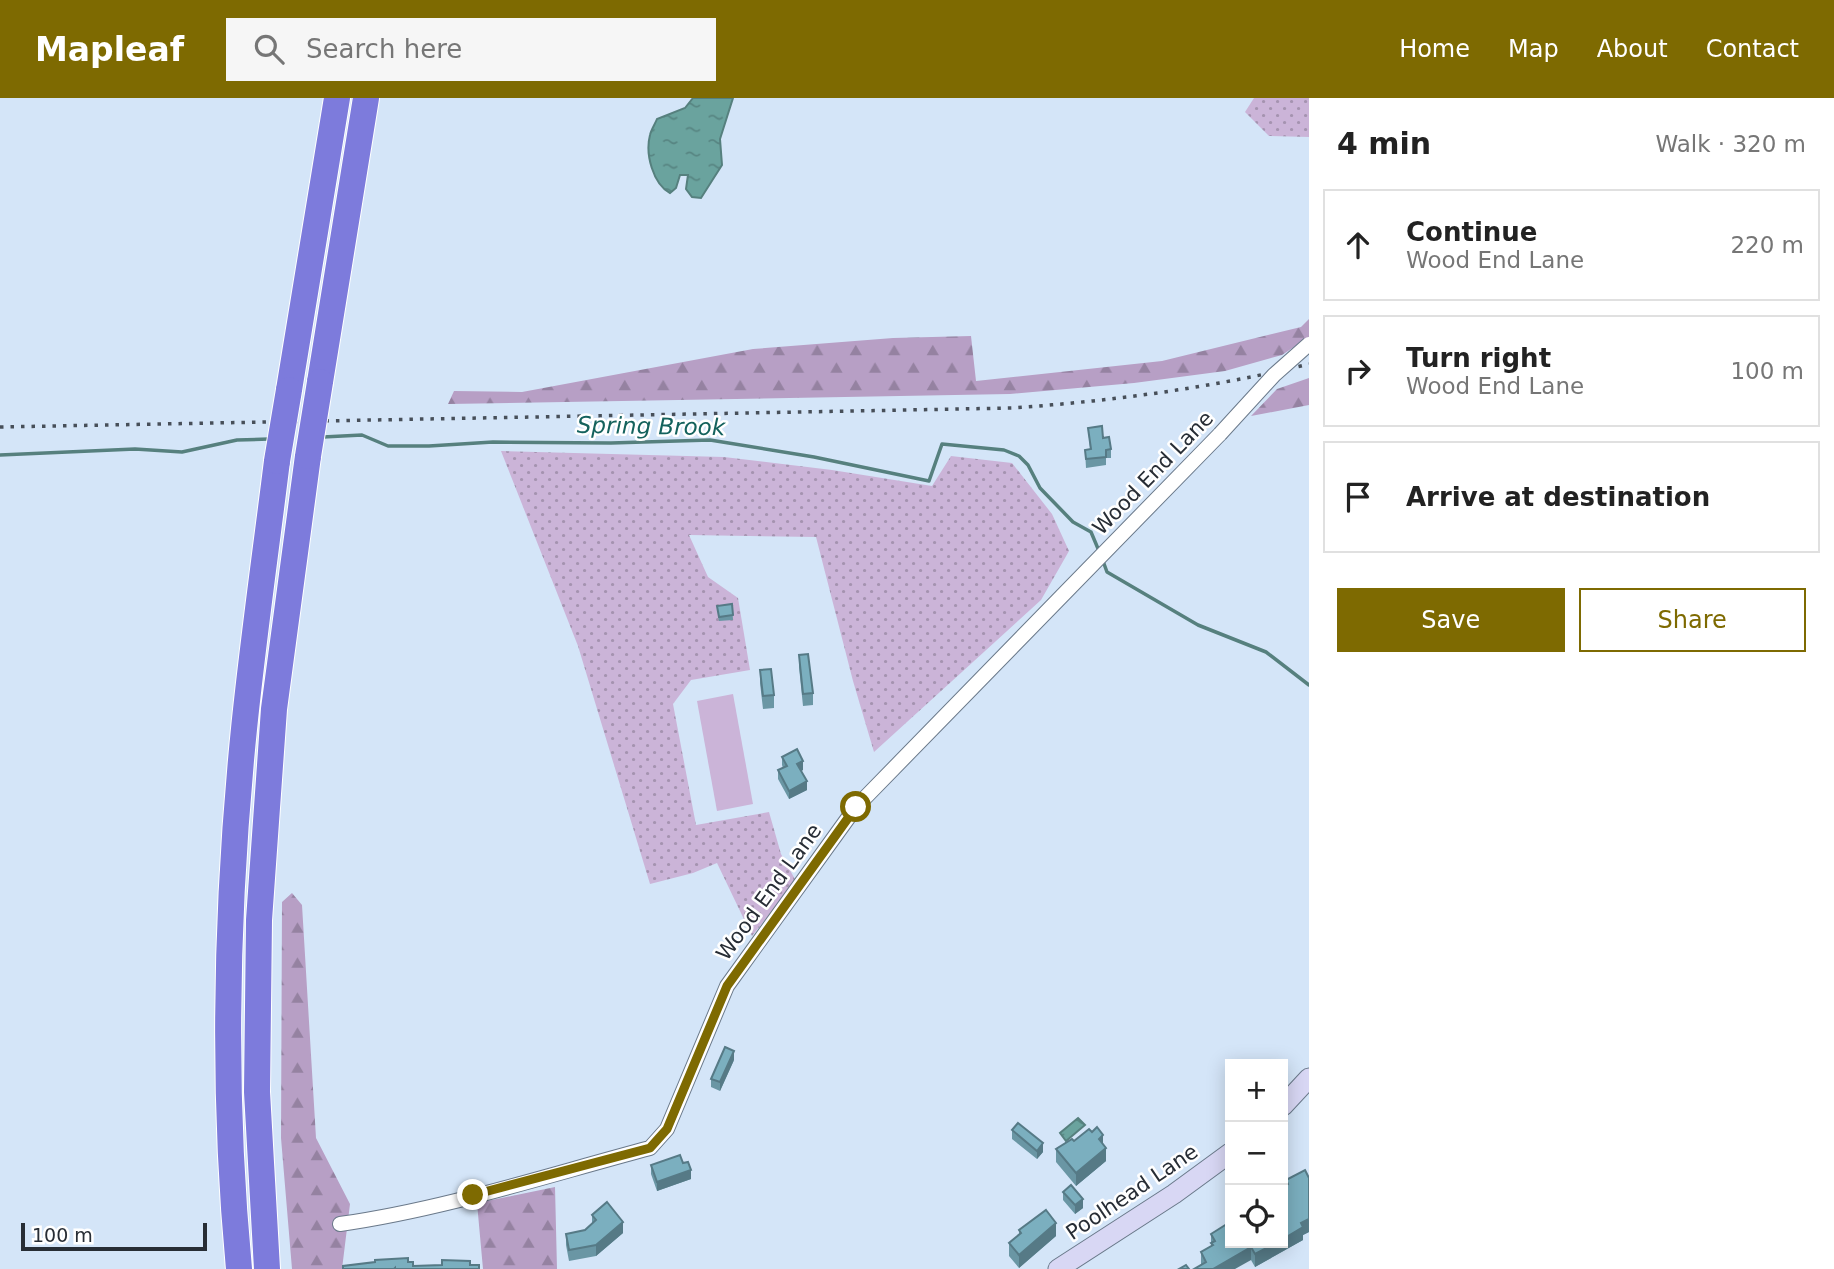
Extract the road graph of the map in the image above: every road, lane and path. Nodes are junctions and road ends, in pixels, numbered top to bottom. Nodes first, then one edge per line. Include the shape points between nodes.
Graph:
1 (337, 98) edge
2 (366, 98) edge
3 (1309, 344) edge
4 (1309, 1078) edge
5 (1288, 1101) edge
6 (1225, 1157) edge
7 (340, 1224) dead end
8 (239, 1269) edge
9 (267, 1269) edge
10 (1058, 1269) edge

1 - 8 highway, bridge via 277,461 244,729 231,910 229,1061
2 - 9 highway, bridge via 308,456 274,709 259,919 257,1092
3 - 7 street, Wood End Lane, bridge via 856,807 727,986 667,1129 650,1148 464,1198
4 - 5 street
6 - 10 street, Poolhead Lane

